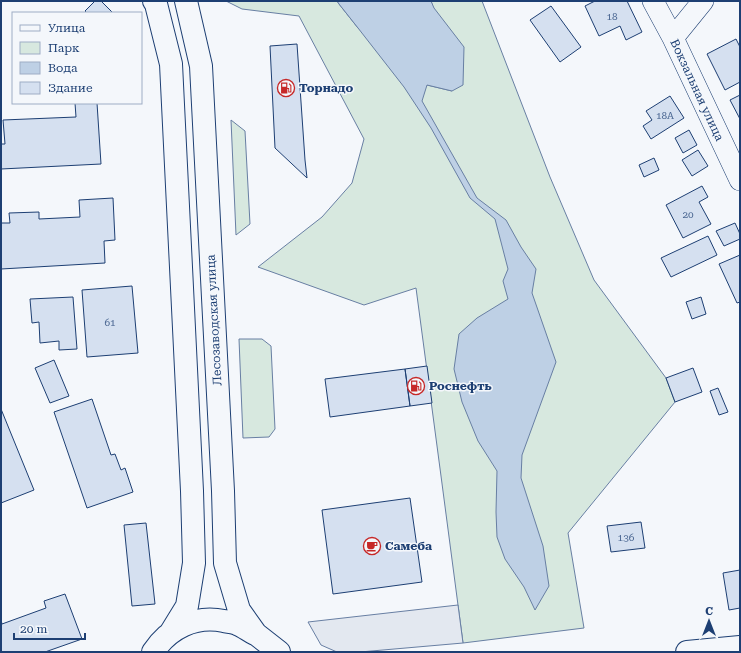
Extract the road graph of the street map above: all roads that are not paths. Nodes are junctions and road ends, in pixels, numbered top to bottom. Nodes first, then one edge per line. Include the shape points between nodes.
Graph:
1 (154, 1) edge
2 (186, 1) edge
3 (653, 1) edge
4 (703, 1) edge
5 (673, 38) junction
6 (740, 180) edge
7 (172, 632) junction
8 (256, 634) junction
9 (740, 647) edge
10 (153, 652) edge
11 (270, 652) edge
12 (279, 652) edge
13 (687, 652) edge

1 - 7 main road via 170,64 192,491 194,563 187,606
2 - 8 main road, Лесозаводская улица via 201,66 225,563 240,610
3 - 5 street, Вокзальная улица
4 - 5 street
5 - 6 street, Вокзальная улица
7 - 8 main road via 192,622 213,619 236,623
7 - 10 main road
8 - 11 main road
8 - 12 main road
9 - 13 main road

